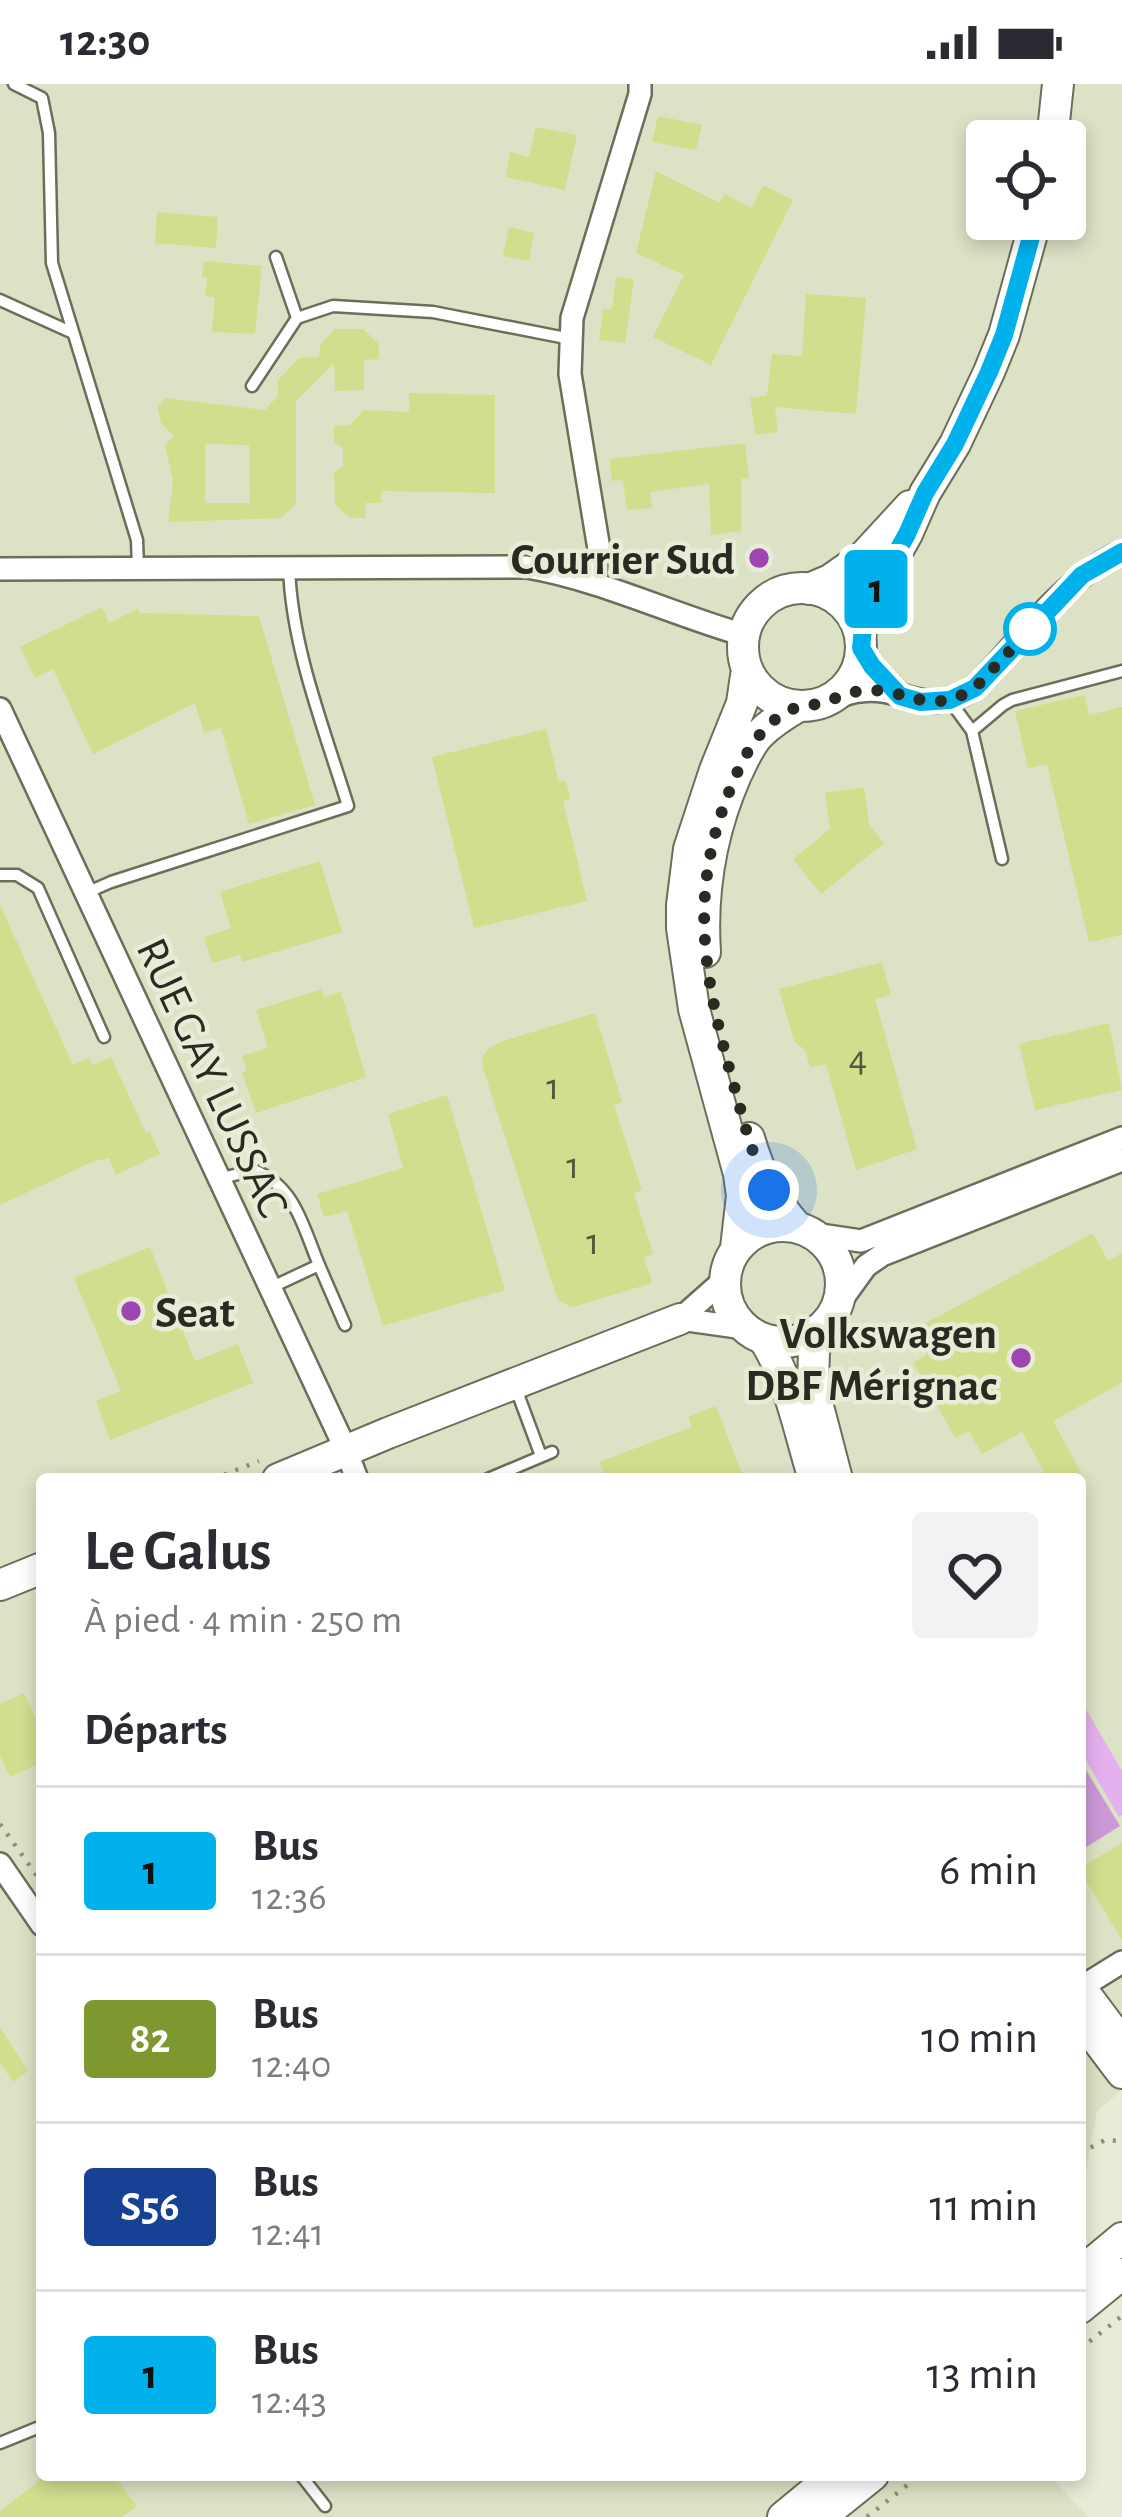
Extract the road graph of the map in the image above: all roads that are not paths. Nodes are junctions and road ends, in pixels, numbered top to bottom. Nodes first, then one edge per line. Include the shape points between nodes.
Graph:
1 (14, 84) edge
2 (640, 84) edge
3 (1058, 84) edge
4 (1054, 120) edge
5 (1030, 240) edge
6 (276, 257) dead end
7 (0, 300) edge
8 (297, 318) junction
9 (74, 333) junction
10 (571, 339) junction
11 (253, 386) dead end
12 (925, 493) junction
13 (1122, 552) edge
14 (138, 568) junction
15 (289, 568) junction
16 (0, 569) edge
17 (593, 583) junction
18 (809, 589) junction
19 (744, 635) junction
20 (861, 643) junction
21 (747, 669) junction
22 (1122, 671) edge
23 (900, 696) junction
24 (831, 699) junction
25 (950, 700) junction
26 (799, 706) junction
27 (0, 709) edge
28 (972, 731) junction
29 (1002, 859) dead end
30 (0, 874) edge
31 (86, 893) junction
32 (104, 1036) dead end
33 (1122, 1138) edge
34 (1122, 1160) edge
35 (219, 1179) junction
36 (806, 1230) junction
37 (736, 1248) junction
38 (319, 1265) junction
39 (724, 1280) junction
40 (270, 1288) junction
41 (832, 1315) junction
42 (680, 1319) junction
43 (345, 1325) dead end
44 (754, 1334) junction
45 (514, 1383) junction
46 (351, 1465) edge
47 (309, 1473) edge
48 (502, 1473) edge
49 (812, 1473) edge
50 (835, 1473) edge
51 (36, 1570) edge
52 (0, 1585) edge
53 (0, 1864) edge
54 (36, 1916) edge
55 (1122, 1962) edge
56 (1086, 1984) edge
57 (1086, 1996) edge
58 (1086, 2026) edge
59 (1122, 2044) edge
60 (1122, 2073) edge
61 (1122, 2238) edge
62 (1086, 2268) edge
63 (1122, 2275) edge
64 (1086, 2303) edge
65 (36, 2428) edge
66 (0, 2443) edge
67 (306, 2481) edge
68 (827, 2481) edge
69 (865, 2481) edge
70 (325, 2506) dead end
71 (783, 2517) edge
72 (820, 2517) edge

1 - 9 lane via 43,98 52,263
2 - 10 street
3 - 4 main road
5 - 12 main road via 989,372
6 - 8 lane
7 - 9 lane
8 - 10 lane via 333,306 433,313
8 - 11 lane
9 - 14 lane via 137,540
10 - 17 street via 599,549
12 - 18 main road via 863,556
12 - 20 main road via 865,609
13 - 25 street via 1082,575 975,688
14 - 15 street
14 - 16 street
15 - 17 street via 526,567
15 - 31 lane via 305,669 348,806
17 - 19 street
18 - 19 main road via 775,594
18 - 20 main road via 842,604
19 - 21 main road
20 - 23 street
20 - 24 main road via 853,677
21 - 26 main road via 767,695
21 - 37 main road via 689,849 682,904 694,1010 739,1174
22 - 28 lane via 1012,700
23 - 24 street via 863,690
23 - 25 street
24 - 26 main road
25 - 28 lane
26 - 36 main road via 744,757 713,841 703,920 713,1002 758,1168 782,1210
27 - 31 street, RUE GAY LUSSAC
28 - 29 lane
30 - 32 lane via 38,888
31 - 35 street, RUE GAY LUSSAC
33 - 36 street via 861,1241
34 - 41 street via 882,1255
35 - 38 lane via 253,1170 278,1182
35 - 40 street, RUE GAY LUSSAC
36 - 37 main road via 763,1228
36 - 41 main road via 839,1266
37 - 39 main road
38 - 40 lane
38 - 43 lane
39 - 42 street
39 - 44 main road via 732,1314
40 - 46 street, RUE GAY LUSSAC
41 - 44 main road via 797,1341
41 - 50 main road via 814,1350 813,1387
42 - 44 street
42 - 45 main road
44 - 49 main road via 775,1357
45 - 46 main road
45 - 48 lane via 546,1454
46 - 47 main road
51 - 52 main road
53 - 54 street
55 - 56 street
57 - 59 main road
58 - 60 main road
61 - 62 main road
63 - 64 main road
65 - 66 lane
67 - 70 lane
68 - 71 main road
69 - 72 main road

